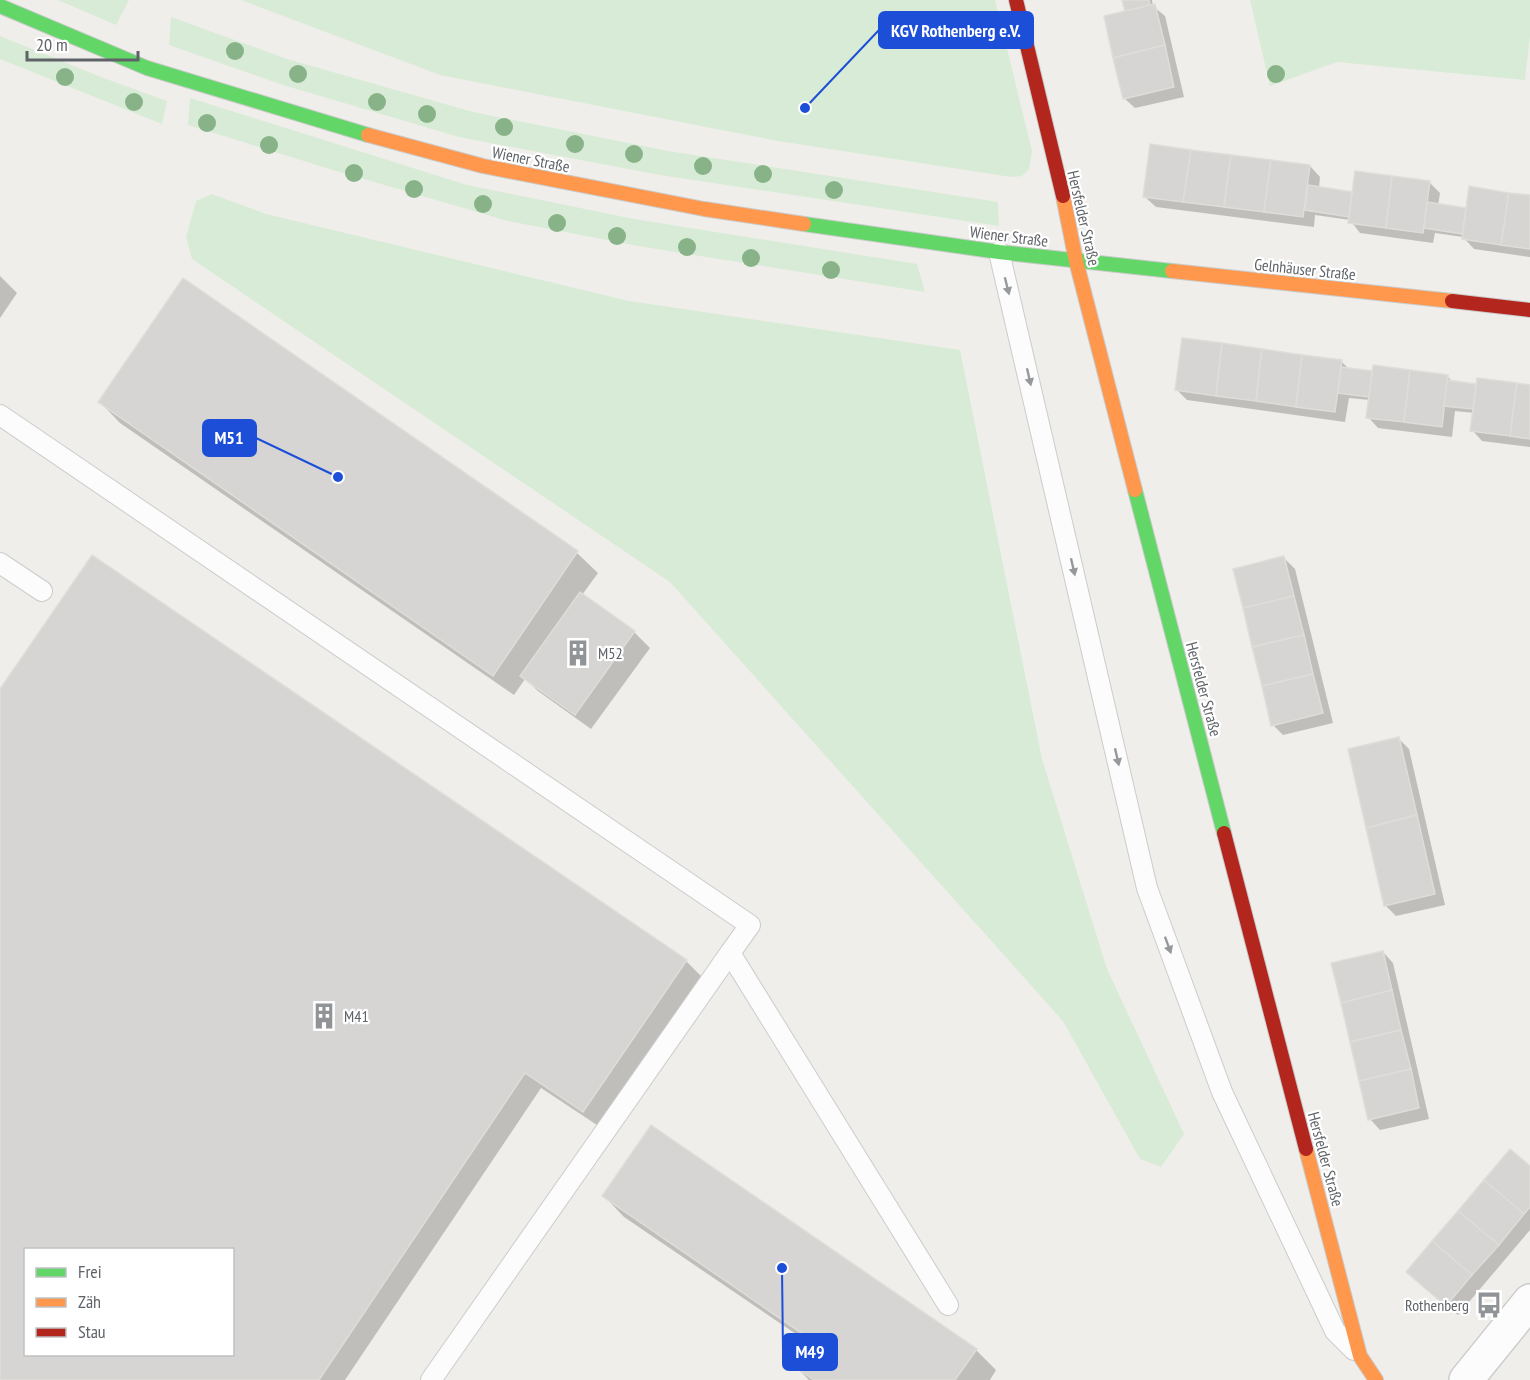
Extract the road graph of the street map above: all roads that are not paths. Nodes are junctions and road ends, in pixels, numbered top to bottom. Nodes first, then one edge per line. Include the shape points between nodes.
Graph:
1 (1016, 0) edge
2 (0, 6) edge
3 (999, 252) junction
4 (1076, 261) junction
5 (1530, 310) edge
6 (3, 424) edge
7 (0, 563) edge
8 (42, 591) dead end
9 (730, 953) junction
10 (948, 1305) dead end
11 (1528, 1306) edge
12 (1360, 1356) junction
13 (431, 1380) edge
14 (1376, 1380) edge
15 (1466, 1380) edge

1 - 4 main road, Hersfelder Straße
2 - 3 main road, Wiener Straße via 147,68 483,166 704,209
3 - 4 main road, Wiener Straße
3 -> 12 lane via 1147,888 1222,1092 1335,1331
4 - 5 main road, Gelnhäuser Straße
4 - 12 main road, Hersfelder Straße
6 - 9 lane via 750,925
7 - 8 lane
9 - 10 lane
9 - 13 lane
11 - 15 street
12 - 14 main road, Hersfelder Straße

